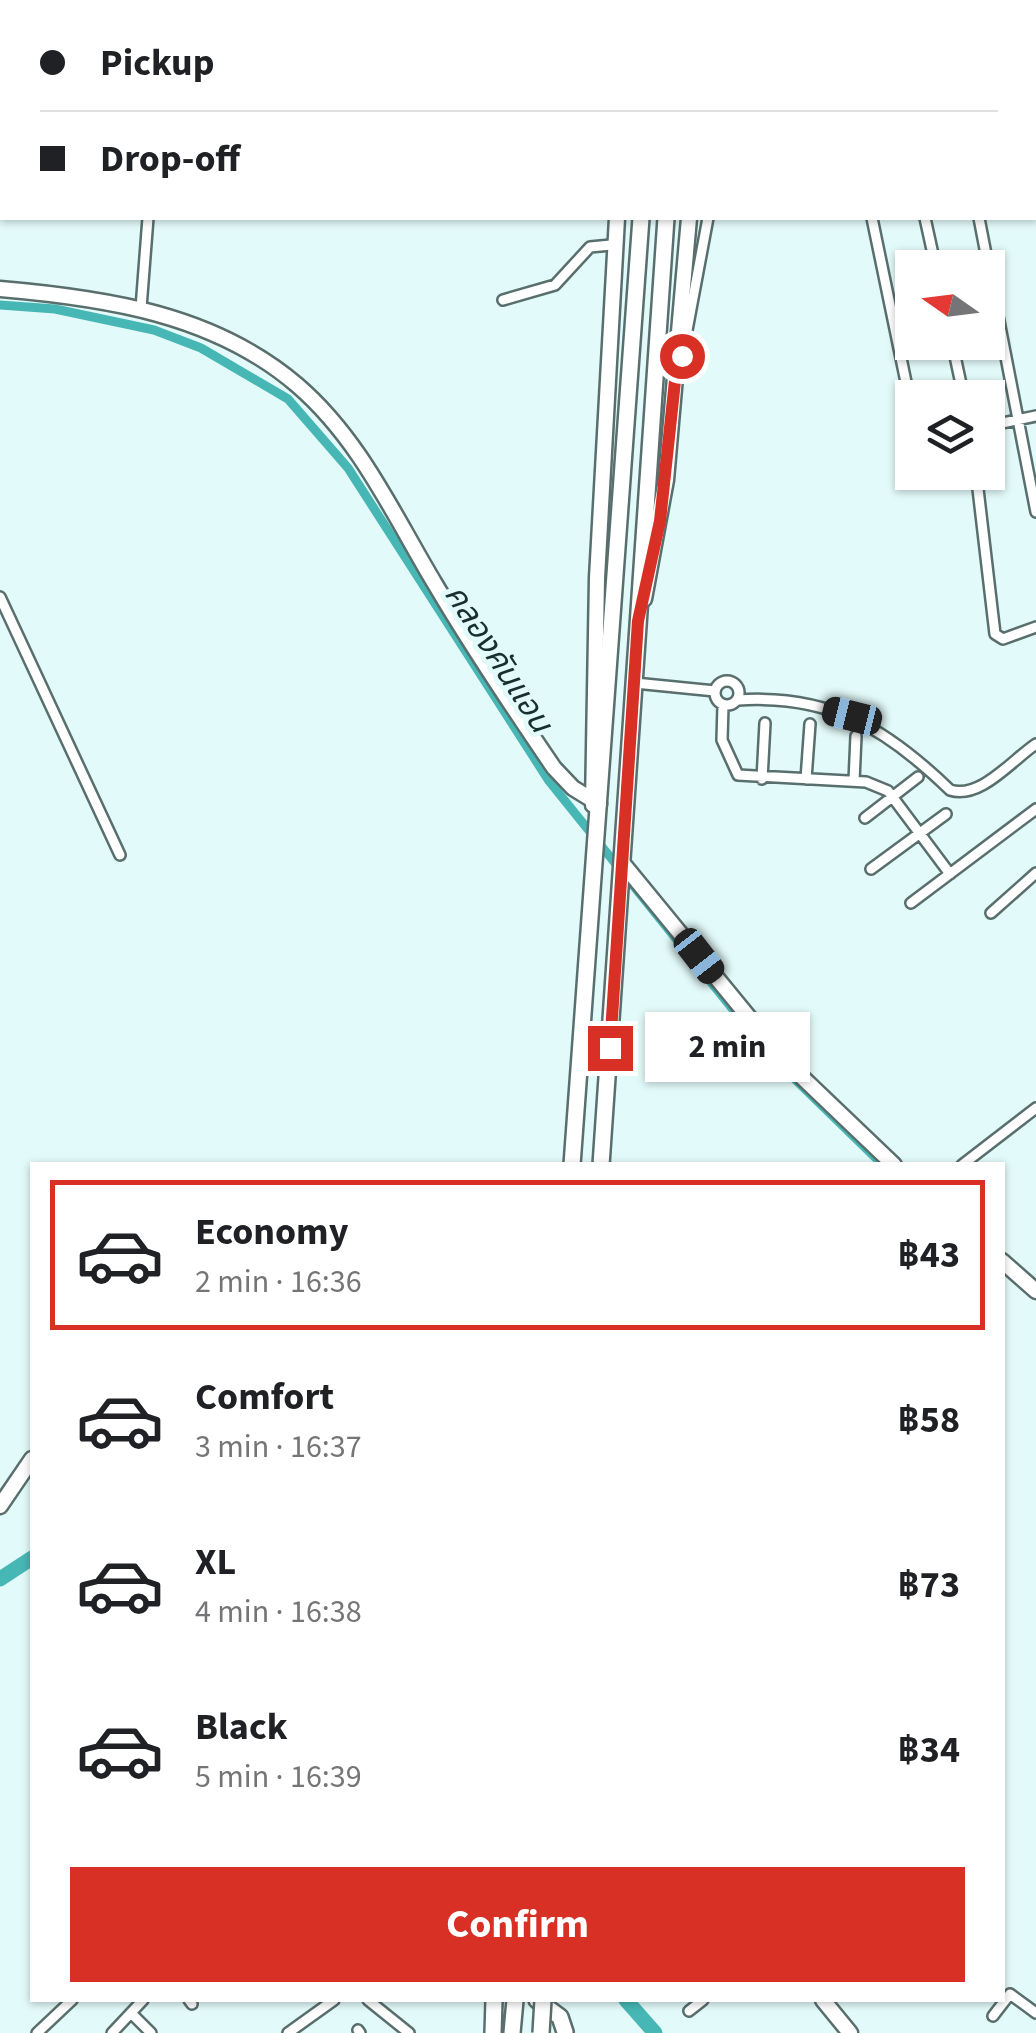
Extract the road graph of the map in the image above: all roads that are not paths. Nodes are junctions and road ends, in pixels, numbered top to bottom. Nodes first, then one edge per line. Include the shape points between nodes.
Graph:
1 (148, 220) edge
2 (614, 220) edge
3 (614, 220) edge
4 (641, 220) edge
5 (666, 220) edge
6 (689, 220) edge
7 (708, 220) edge
8 (872, 220) edge
9 (925, 220) edge
10 (979, 220) edge
11 (611, 246) junction
12 (932, 250) edge
13 (0, 289) edge
14 (503, 300) dead end
15 (141, 308) junction
16 (906, 380) edge
17 (675, 381) junction
18 (607, 400) junction
19 (1036, 416) edge
20 (1021, 420) junction
21 (1005, 423) edge
22 (978, 490) edge
23 (1036, 512) edge
24 (0, 598) edge
25 (638, 621) junction
26 (1036, 627) edge
27 (635, 682) junction
28 (715, 691) junction
29 (738, 700) junction
30 (723, 706) junction
31 (764, 723) dead end
32 (810, 724) dead end
33 (856, 736) dead end
34 (1036, 744) edge
35 (918, 777) dead end
36 (762, 779) junction
37 (806, 779) junction
38 (854, 780) junction
39 (893, 796) junction
40 (595, 809) junction
41 (1036, 809) edge
42 (946, 814) dead end
43 (865, 818) dead end
44 (921, 832) junction
45 (120, 855) dead end
46 (624, 868) junction
47 (872, 869) dead end
48 (1036, 873) edge
49 (950, 874) junction
50 (911, 903) dead end
51 (991, 913) dead end
52 (1036, 1108) edge
53 (572, 1162) edge
54 (601, 1162) edge
55 (891, 1162) edge
56 (966, 1162) edge
57 (1005, 1264) edge
58 (1036, 1290) edge
59 (30, 1461) edge
60 (0, 1506) edge
61 (1036, 1995) edge
62 (1005, 2000) edge
63 (70, 2002) edge
64 (141, 2002) edge
65 (370, 2002) edge
66 (494, 2002) edge
67 (515, 2002) edge
68 (540, 2002) edge
69 (542, 2002) edge
70 (556, 2002) edge
71 (700, 2002) edge
72 (825, 2002) edge
73 (1004, 2002) edge
74 (317, 2005) edge
75 (1032, 2009) edge
76 (689, 2011) dead end
77 (132, 2014) junction
78 (993, 2016) dead end
79 (564, 2032) edge
80 (36, 2033) edge
81 (112, 2033) edge
82 (150, 2033) edge
83 (288, 2033) edge
84 (409, 2033) edge
85 (493, 2033) edge
86 (512, 2033) edge
87 (541, 2033) edge
88 (850, 2033) edge

1 - 15 street
2 - 11 street
3 - 18 street
4 - 40 main road
5 - 25 main road
6 - 17 street
7 - 17 street
8 - 16 street
9 - 12 street
10 - 20 street
11 - 14 street via 590,247 549,288
11 - 18 street
13 - 15 street
15 - 40 street via 259,358 297,384 330,420 368,466 539,746
17 - 25 street via 660,521
18 - 40 street
19 - 20 street
20 - 21 street
20 - 23 street
22 - 26 street via 994,634 1003,639
24 - 45 street
25 - 27 main road
27 - 28 street
27 - 46 main road
28 - 29 street via 729,681 738,688
28 - 30 street
29 - 30 street
29 - 34 street via 769,698 852,716 894,740 960,794 983,786
30 - 36 street via 722,740 730,764 738,775
31 - 36 street
32 - 37 street
33 - 38 street
35 - 39 street
36 - 37 street
37 - 38 street
38 - 39 street
39 - 43 street
39 - 44 street
40 - 53 main road
41 - 49 street
42 - 44 street
44 - 47 street
44 - 49 street
46 - 54 main road
46 - 55 street via 783,1059
48 - 51 street
49 - 50 street
52 - 56 street
57 - 58 street
59 - 60 street
61 - 75 street
62 - 75 street via 1010,1994
63 - 80 street
64 - 77 street
65 - 84 street
66 - 85 main road
67 - 86 main road
68 - 87 main road, bridge
69 - 79 main road via 560,2017
70 - 79 main road via 566,2015
71 - 76 street
72 - 88 street
73 - 78 street
74 - 83 street
77 - 81 street
77 - 82 street

